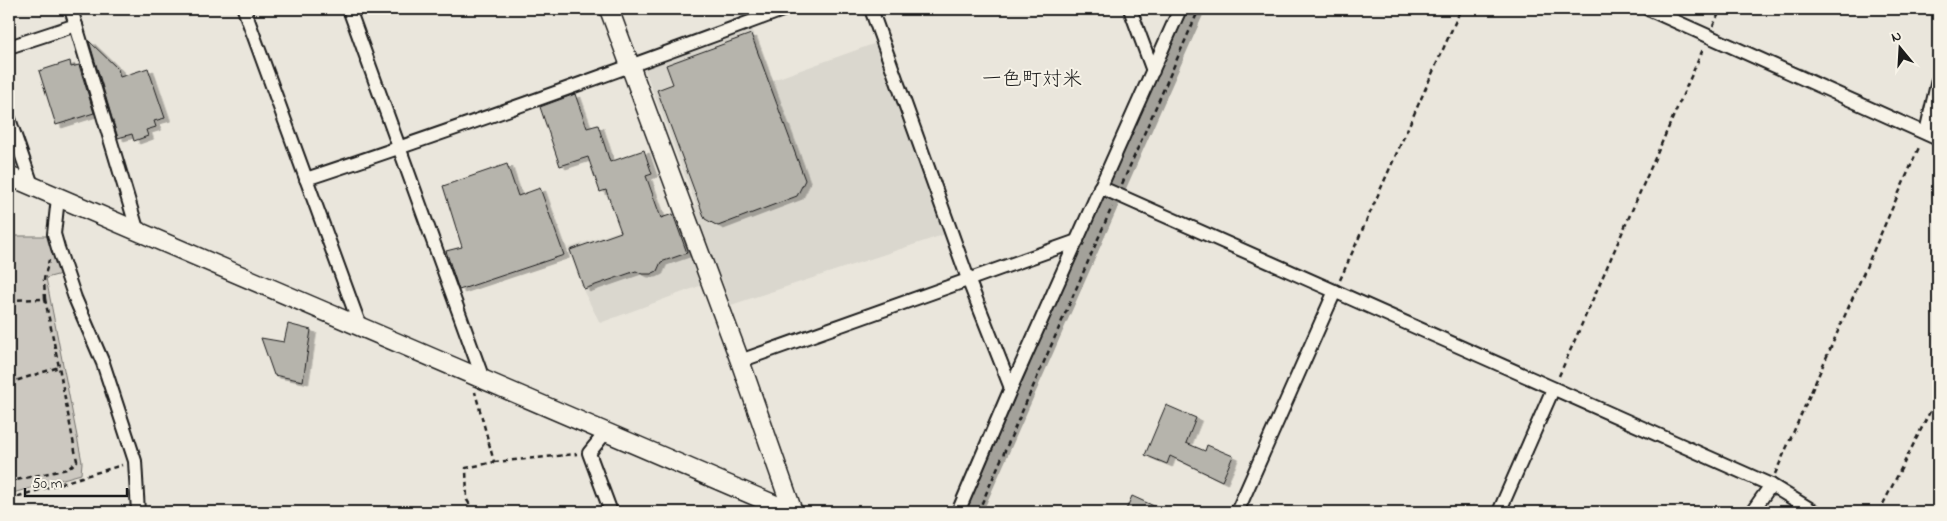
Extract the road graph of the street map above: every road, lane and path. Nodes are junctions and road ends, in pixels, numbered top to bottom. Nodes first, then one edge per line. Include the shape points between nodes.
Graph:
1 (70, 9) edge
2 (244, 9) edge
3 (349, 9) edge
4 (610, 9) edge
5 (784, 9) edge
6 (871, 9) edge
7 (1130, 9) edge
8 (1180, 9) edge
9 (1199, 9) edge
10 (1461, 9) edge
11 (1648, 9) edge
12 (1721, 9) edge
13 (76, 25) junction
14 (1709, 35) junction
15 (9, 47) edge
16 (630, 66) junction
17 (1154, 71) junction
18 (1938, 80) edge
19 (9, 119) edge
20 (1926, 132) junction
21 (1938, 139) edge
22 (400, 148) junction
23 (9, 176) edge
24 (306, 179) junction
25 (32, 186) junction
26 (1100, 186) junction
27 (1117, 195) junction
28 (58, 198) junction
29 (138, 232) junction
30 (1077, 241) junction
31 (58, 248) junction
32 (968, 279) junction
33 (1335, 291) junction
34 (45, 299) junction
35 (9, 300) edge
36 (360, 326) junction
37 (740, 362) junction
38 (59, 367) junction
39 (477, 377) junction
40 (9, 383) edge
41 (1011, 388) junction
42 (1554, 389) junction
43 (1938, 396) edge
44 (606, 432) junction
45 (589, 454) junction
46 (135, 461) junction
47 (494, 462) junction
48 (9, 477) edge
49 (1770, 485) junction
50 (9, 499) edge
51 (138, 512) edge
52 (474, 512) edge
53 (610, 512) edge
54 (792, 512) edge
55 (958, 512) edge
56 (978, 512) edge
57 (1237, 512) edge
58 (1499, 512) edge
59 (1752, 512) edge
60 (1815, 512) edge
61 (1879, 512) edge

1 - 13 street
2 - 24 street
3 - 22 street
4 - 16 street
5 - 16 street
6 - 32 street
7 - 17 street
8 - 17 street
9 - 27 path
10 - 33 path
11 - 14 street
12 - 14 path
13 - 15 street
13 - 29 street
14 - 20 street
14 - 42 path
16 - 22 street
16 - 37 street
17 - 26 street
18 - 20 street
19 - 25 street
20 - 21 street
20 - 49 path
22 - 24 street
22 - 39 street
23 - 25 street
24 - 36 street
25 - 28 street
26 - 27 street
26 - 30 street
27 - 33 street
27 - 56 path
28 - 29 street
28 - 31 street via 54,234
29 - 36 street
30 - 32 street
30 - 41 street
31 - 34 path via 49,257 44,280
31 - 46 street via 103,363
32 - 37 street
32 - 41 street
33 - 42 street
33 - 57 street
34 - 35 path
34 - 38 path
36 - 39 street
37 - 54 street
38 - 40 path
38 - 48 path via 77,461 68,469 16,480
39 - 44 street
39 - 47 path
41 - 55 street
42 - 49 street
42 - 58 street
43 - 61 path
44 - 45 street
44 - 54 street
45 - 47 path
45 - 53 street
46 - 50 path
46 - 51 street
47 - 52 path via 466,468 467,500
49 - 59 street
49 - 60 street

